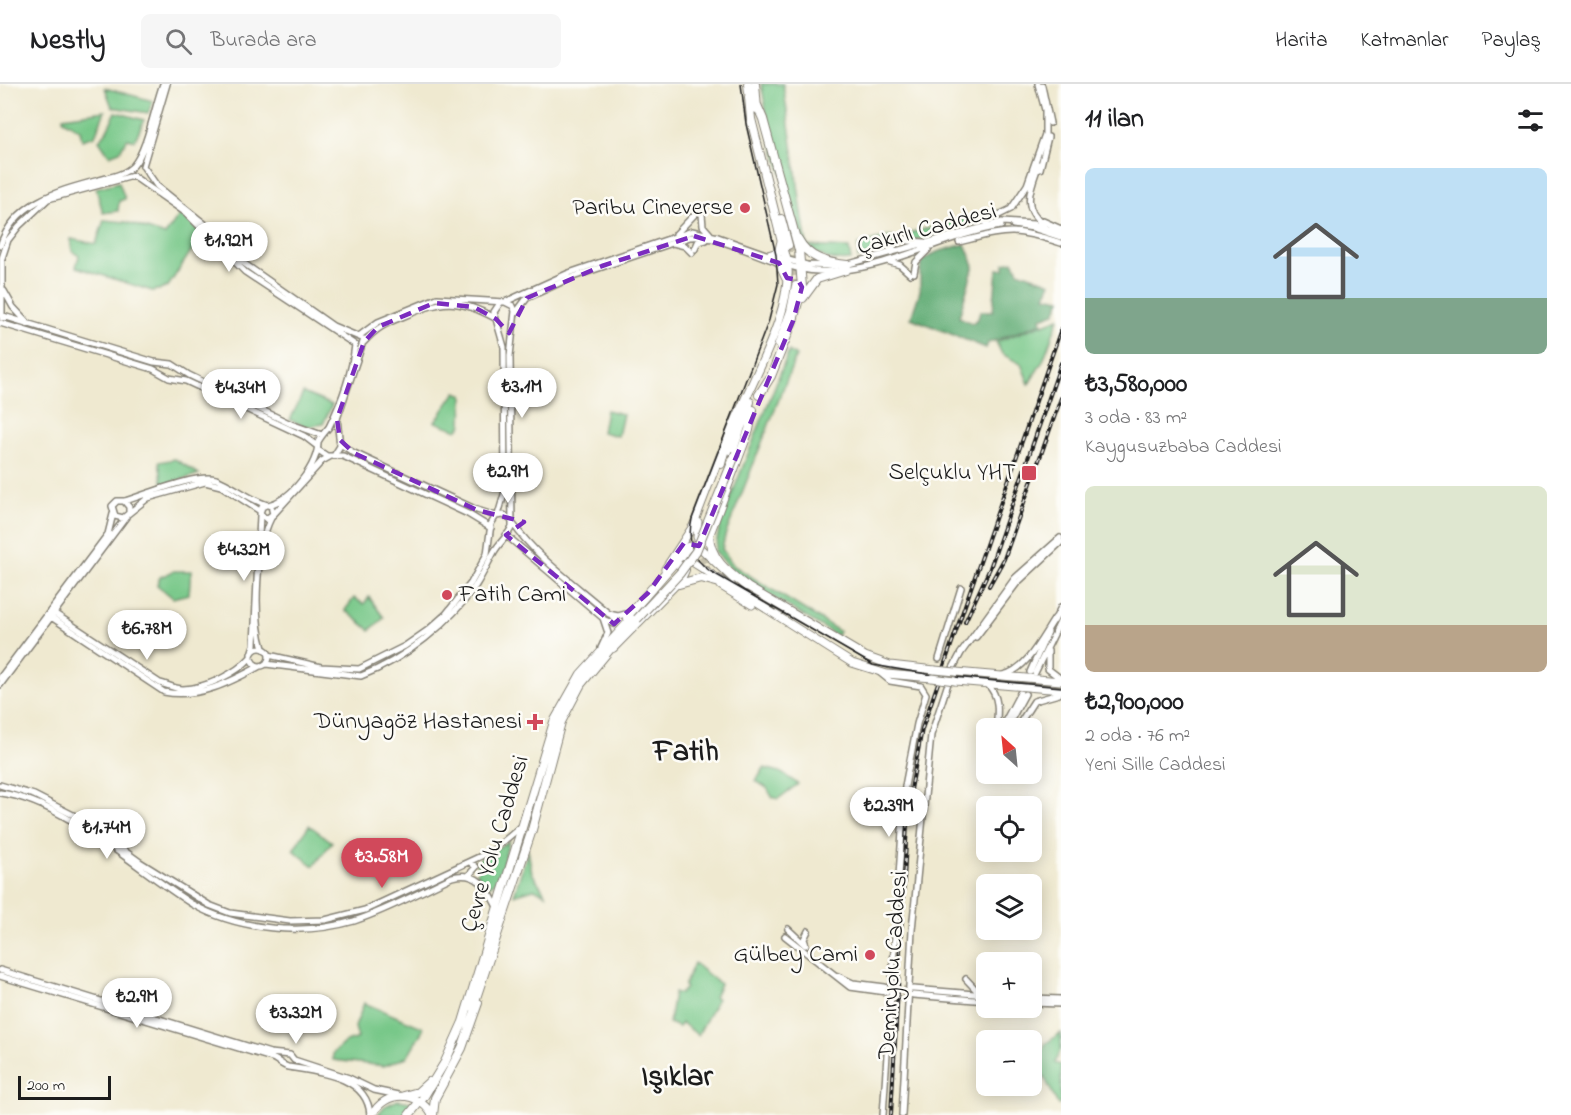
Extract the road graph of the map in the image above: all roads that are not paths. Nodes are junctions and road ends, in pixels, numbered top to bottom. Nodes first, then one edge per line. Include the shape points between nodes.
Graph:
1 (165, 84) edge
2 (748, 84) edge
3 (755, 84) edge
4 (1040, 84) edge
5 (757, 105) junction
6 (133, 166) junction
7 (144, 168) junction
8 (135, 177) junction
9 (792, 225) junction
10 (1060, 233) edge
11 (712, 237) junction
12 (947, 237) junction
13 (669, 241) junction
14 (790, 243) junction
15 (1061, 243) edge
16 (942, 244) junction
17 (930, 245) junction
18 (0, 246) edge
19 (887, 254) junction
20 (770, 255) junction
21 (882, 262) junction
22 (787, 263) junction
23 (779, 264) junction
24 (801, 266) junction
25 (847, 268) junction
26 (2, 284) junction
27 (794, 286) junction
28 (502, 303) junction
29 (799, 304) junction
30 (1, 315) edge
31 (514, 316) junction
32 (497, 320) junction
33 (1, 323) edge
34 (29, 323) junction
35 (358, 337) junction
36 (344, 339) junction
37 (363, 344) junction
38 (354, 345) junction
39 (354, 356) junction
40 (168, 364) junction
41 (176, 367) junction
42 (168, 377) junction
43 (759, 395) junction
44 (751, 407) junction
45 (732, 432) junction
46 (323, 435) junction
47 (338, 437) junction
48 (340, 444) junction
49 (318, 448) junction
50 (333, 455) junction
51 (721, 464) junction
52 (124, 501) junction
53 (267, 505) junction
54 (260, 512) junction
55 (113, 514) junction
56 (128, 515) junction
57 (497, 515) junction
58 (271, 517) junction
59 (512, 522) junction
60 (491, 529) junction
61 (505, 535) junction
62 (1060, 540) edge
63 (697, 541) junction
64 (681, 555) junction
65 (666, 573) junction
66 (721, 586) dead end
67 (730, 586) junction
68 (746, 586) junction
69 (672, 588) junction
70 (961, 588) dead end
71 (648, 593) junction
72 (1061, 607) edge
73 (609, 614) junction
74 (51, 615) junction
75 (634, 615) junction
76 (604, 619) junction
77 (1058, 619) edge
78 (1051, 640) junction
79 (821, 642) junction
80 (263, 648) junction
81 (602, 653) junction
82 (269, 655) junction
83 (251, 656) junction
84 (939, 659) dead end
85 (263, 665) junction
86 (879, 672) junction
87 (997, 676) junction
88 (0, 678) edge
89 (1061, 680) edge
90 (985, 683) junction
91 (0, 685) edge
92 (1007, 685) junction
93 (1060, 693) edge
94 (996, 718) edge
95 (1007, 718) edge
96 (1011, 718) edge
97 (1023, 718) edge
98 (0, 785) edge
99 (0, 793) edge
100 (523, 825) junction
101 (467, 861) junction
102 (467, 875) junction
103 (498, 908) junction
104 (808, 931) dead end
105 (791, 934) junction
106 (785, 936) dead end
107 (807, 947) junction
108 (0, 970) edge
109 (481, 970) junction
110 (0, 976) edge
111 (966, 980) dead end
112 (976, 988) edge
113 (913, 992) tunnel mouth
114 (976, 995) edge
115 (965, 996) junction
116 (976, 998) edge
117 (1042, 998) edge
118 (1061, 999) edge
119 (1042, 1003) edge
120 (1061, 1004) edge
121 (285, 1056) junction
122 (294, 1060) junction
123 (283, 1064) junction
124 (291, 1066) junction
125 (402, 1096) junction
126 (421, 1106) edge
127 (371, 1115) edge
128 (410, 1115) edge
129 (432, 1115) edge
130 (883, 1115) edge
131 (902, 1115) edge

1 - 6 main road
1 - 7 main road
2 - 14 highway
3 - 5 highway
4 - 10 main road via 1049,114 1048,137 1028,204 1035,218
4 - 12 main road via 1045,134 1023,194 1002,215
5 - 9 highway
5 - 14 highway
6 - 7 main road
6 - 8 main road
6 - 18 main road via 120,174 37,200 8,231
7 - 8 main road via 143,175
7 - 35 main road via 157,186 211,229 242,262 333,326
8 - 26 main road via 48,199 39,205 8,240 2,258
8 - 36 main road via 186,213 244,272
9 - 14 highway
9 - 25 highway via 801,245 811,255
10 - 12 main road, Çakırlı Caddesi via 1034,224 1009,222
10 - 16 main road, Çakırlı Caddesi via 1009,225
11 - 13 main road via 694,231
11 - 13 main road via 701,240 694,251
11 - 13 main road via 699,214
11 - 20 main road
11 - 23 main road
12 - 17 main road, Çakırlı Caddesi
13 - 28 main road via 569,273
13 - 31 main road via 538,293 521,304
14 - 20 highway
14 - 22 highway
14 - 24 highway
15 - 16 main road via 1020,230
16 - 17 main road, Çakırlı Caddesi
17 - 19 main road, Çakırlı Caddesi
17 - 19 main road via 902,238
17 - 21 main road, Çakırlı Caddesi
17 - 21 main road via 912,273 900,265
19 - 25 main road, Çakırlı Caddesi
20 - 22 main road
21 - 25 main road, Çakırlı Caddesi
22 - 23 main road
22 - 24 main road, Çakırlı Caddesi
22 - 27 highway
23 - 27 highway
24 - 25 main road, Çakırlı Caddesi
24 - 27 highway
25 - 29 highway via 814,281
26 - 30 main road
26 - 34 main road via 13,307
27 - 29 highway
27 - 43 highway via 791,311
27 - 44 highway
27 - 45 highway
28 - 31 main road via 513,306
28 - 32 main road via 495,308
28 - 35 main road via 437,298 378,322
29 - 43 highway via 771,376
30 - 33 main road
30 - 34 main road
31 - 32 main road via 507,323
31 - 59 main road via 510,356
32 - 37 main road via 474,307 434,303 378,327
32 - 57 main road via 504,347 505,432 505,491
33 - 42 main road
34 - 40 main road
35 - 37 main road
35 - 38 main road
36 - 38 main road
36 - 39 main road
37 - 38 main road
37 - 47 main road via 337,419
38 - 39 main road
39 - 46 main road
40 - 41 main road
40 - 42 main road via 163,369
41 - 42 main road via 177,374
41 - 46 main road via 291,424
42 - 49 main road via 186,381 304,436
43 - 44 highway
44 - 51 highway
44 - 68 highway via 750,430 709,535 716,559
44 - 75 highway, bridge via 690,553
45 - 51 highway
45 - 71 main road via 687,538
46 - 47 main road
46 - 49 main road
47 - 48 main road
48 - 50 main road
48 - 57 main road via 459,502
49 - 50 main road via 324,455
49 - 53 main road via 311,466 285,497
50 - 58 main road via 322,461
50 - 60 main road via 343,456 454,507
51 - 63 main road via 697,524
52 - 53 main road via 206,477
52 - 55 main road via 114,504
52 - 56 main road
53 - 54 main road
53 - 58 main road via 273,510
54 - 56 main road via 221,486 205,482 148,498
54 - 58 main road via 264,519
54 - 83 main road
55 - 56 main road via 120,518
55 - 74 main road via 108,534
56 - 74 main road
57 - 59 main road
57 - 60 main road
58 - 80 main road via 262,539 258,613
59 - 61 main road
59 - 73 main road via 524,540 553,568
60 - 61 main road via 498,536
60 - 82 main road via 487,554 459,599 428,630 374,664 342,670
61 - 76 main road
61 - 85 main road via 475,586 450,617 373,672 351,676
62 - 131 main road, Demiryolu Caddesi via 1012,582 961,653 928,750 912,930
63 - 64 highway
63 - 68 main road via 723,572
64 - 65 highway
64 - 67 main road
65 - 69 highway via 677,565 684,570 683,577
65 - 71 highway
66 - 79 main road via 801,635
67 - 69 highway via 701,578
67 - 79 main road
68 - 87 main road, bridge via 865,656 890,665
69 - 81 highway
70 - 84 main road
71 - 75 highway
72 - 77 main road
73 - 75 main road
73 - 76 main road via 615,623
74 - 83 main road via 160,683 175,688 196,686 232,673
74 - 85 main road via 164,692 201,692
74 - 88 main road
74 - 91 main road
75 - 81 highway, Çevre Yolu Caddesi
76 - 81 main road via 608,633
77 - 78 main road
77 - 78 main road via 1032,672
77 - 87 main road via 1023,664 1015,671
78 - 89 main road via 1047,664
79 - 86 main road via 852,663
80 - 82 main road
80 - 83 main road via 255,649
81 - 100 highway, Çevre Yolu Caddesi via 581,674 557,715
81 - 109 highway, Çevre Yolu Caddesi via 561,722 532,830
82 - 85 main road
83 - 85 main road via 255,664
86 - 90 main road, bridge
86 - 130 main road, Demiryolu Caddesi via 890,681 924,689 925,701 905,786
87 - 89 main road
90 - 92 main road
90 - 94 main road via 997,699
92 - 93 main road
92 - 93 main road
93 - 97 main road via 1034,701
95 - 96 main road via 1022,693
98 - 101 main road via 62,809 197,898 230,913 290,921 342,917 365,910
99 - 102 main road via 26,799 71,821 173,892 215,916 239,923 283,928 355,921
100 - 101 main road via 492,851
100 - 103 highway, Çevre Yolu Caddesi
101 - 102 main road via 476,867
102 - 103 main road via 485,885
103 - 109 highway, Çevre Yolu Caddesi
104 - 107 main road via 804,939
105 - 106 main road
105 - 107 main road
105 - 107 main road via 850,987 886,990 840,977
108 - 121 main road
109 - 125 highway via 433,1076 422,1089
109 - 126 highway, Çevre Yolu Caddesi via 455,1053
109 - 129 highway via 470,1029 435,1098
110 - 123 main road
111 - 112 main road
113 - 115 main road
114 - 115 main road
115 - 116 main road
117 - 118 main road
119 - 120 main road
121 - 122 main road
121 - 123 main road
122 - 124 main road
122 - 125 main road via 374,1090
123 - 124 main road
124 - 127 main road via 354,1085 365,1097
125 - 127 main road via 382,1102
125 - 129 main road via 422,1102
126 - 128 highway, Çevre Yolu Caddesi

